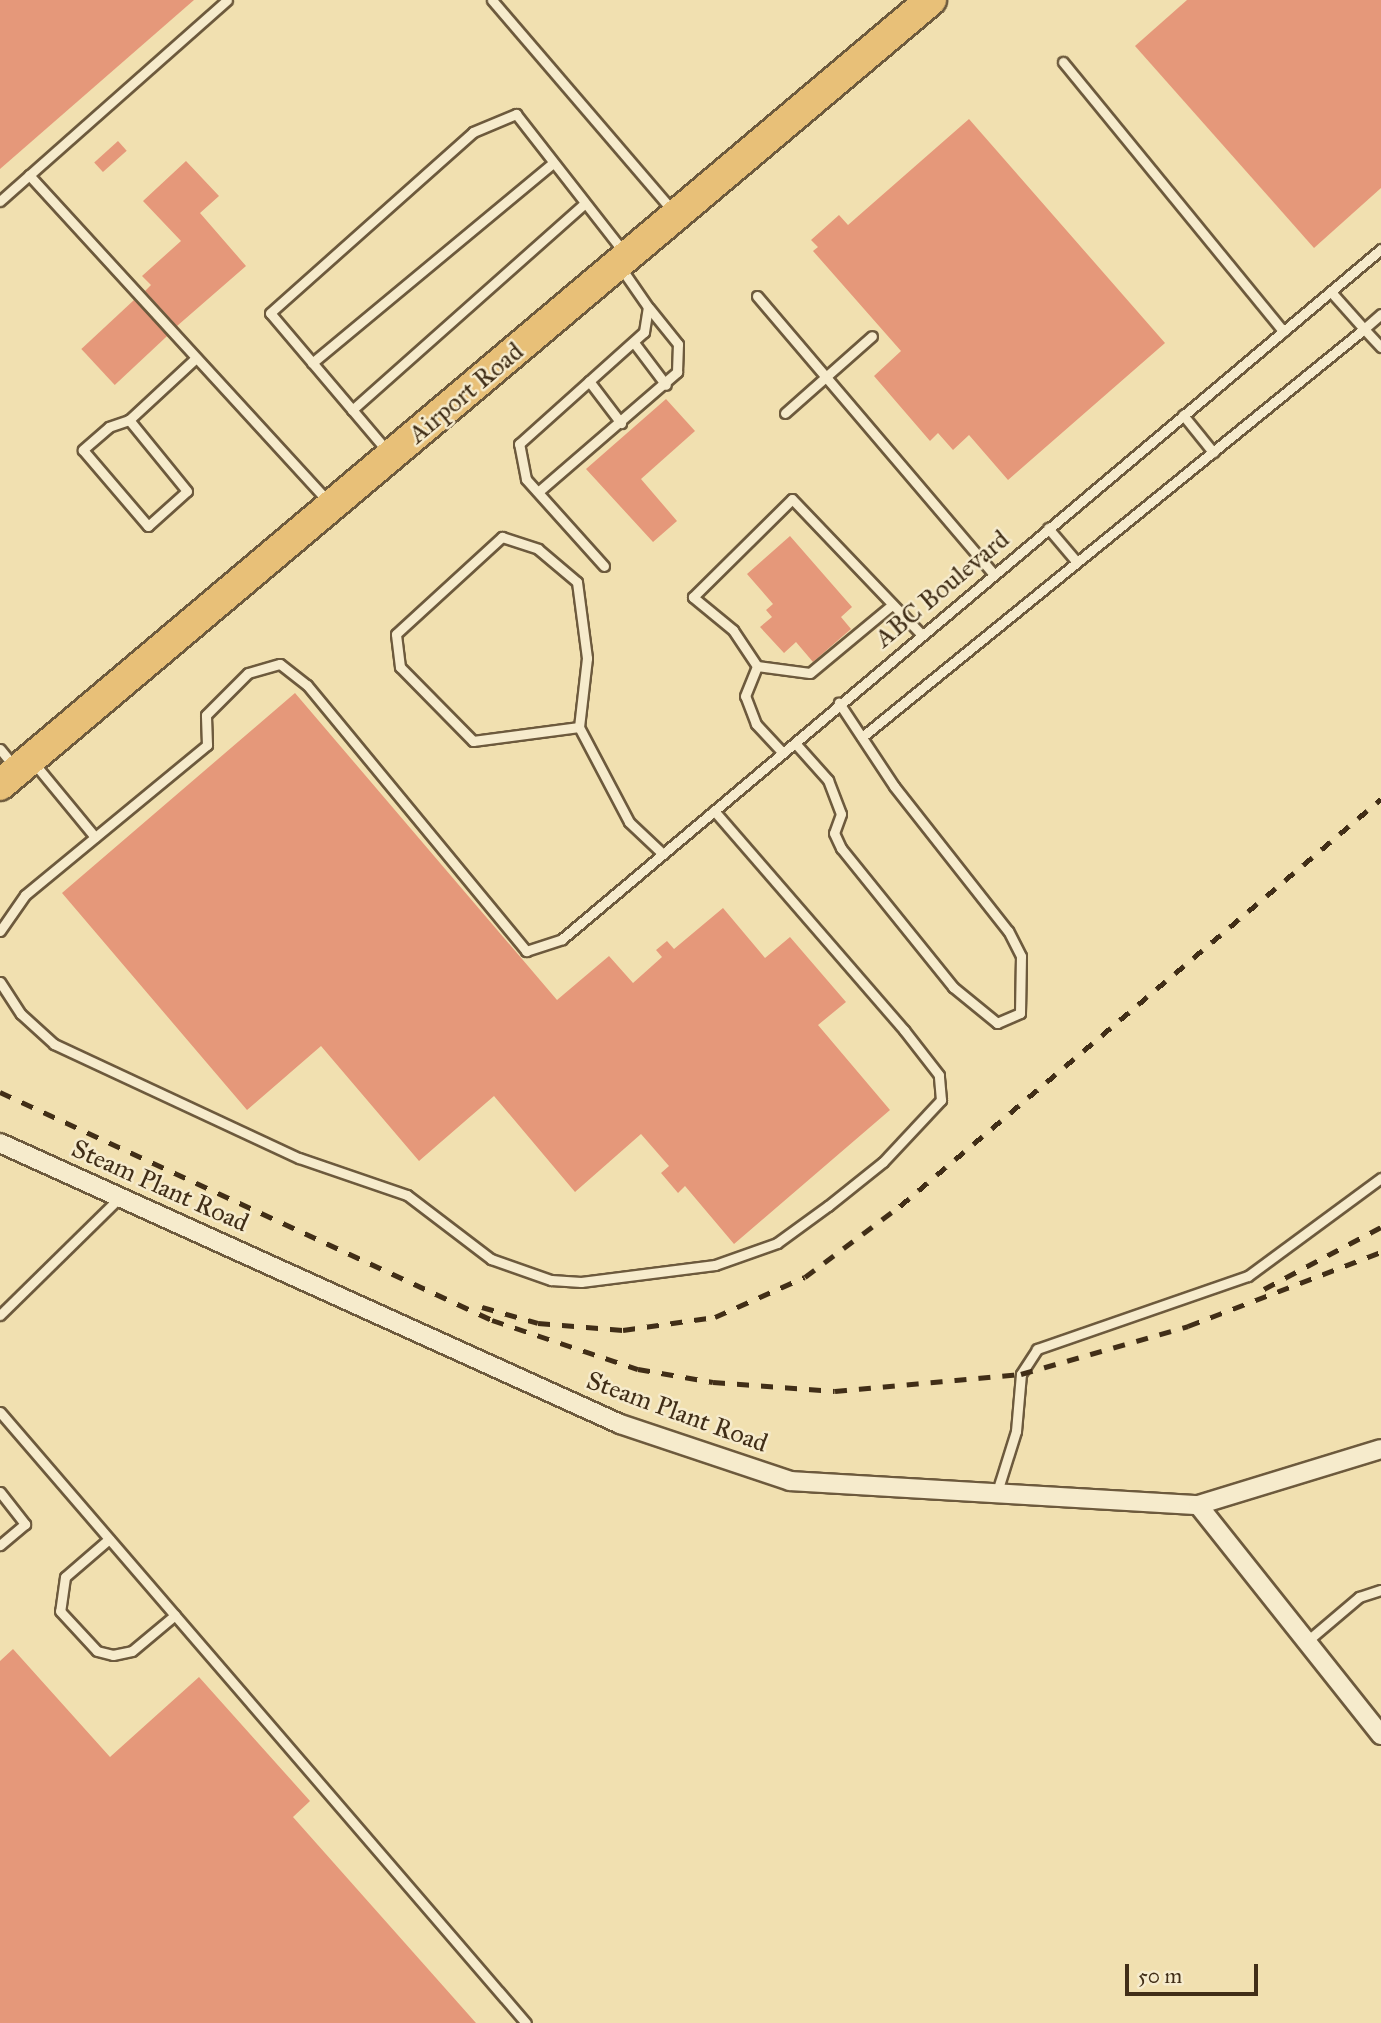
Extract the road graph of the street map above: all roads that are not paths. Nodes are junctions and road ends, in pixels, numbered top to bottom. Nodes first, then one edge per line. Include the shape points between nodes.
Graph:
1 (227, 0) edge
2 (492, 0) edge
3 (931, 0) edge
4 (1063, 62) dead end
5 (552, 164) junction
6 (29, 175) junction
7 (0, 201) edge
8 (584, 204) junction
9 (677, 215) junction
10 (1381, 249) edge
11 (623, 260) junction
12 (1331, 292) junction
13 (757, 296) dead end
14 (648, 307) junction
15 (1381, 314) edge
16 (1364, 328) junction
17 (1283, 331) junction
18 (872, 336) dead end
19 (635, 344) junction
20 (1381, 347) edge
21 (197, 358) junction
22 (312, 362) junction
23 (826, 377) junction
24 (590, 381) junction
25 (666, 385) junction
26 (352, 410) junction
27 (785, 413) dead end
28 (1183, 415) junction
29 (129, 420) junction
30 (621, 423) junction
31 (1213, 452) junction
32 (390, 456) junction
33 (538, 492) junction
34 (332, 505) junction
35 (1048, 528) junction
36 (1076, 561) junction
37 (604, 566) dead end
38 (993, 574) junction
39 (892, 605) junction
40 (922, 634) junction
41 (757, 666) junction
42 (839, 704) junction
43 (579, 727) junction
44 (862, 737) junction
45 (795, 743) junction
46 (783, 753) junction
47 (12, 766) edge
48 (714, 811) junction
49 (95, 837) junction
50 (663, 854) junction
51 (0, 931) edge
52 (0, 982) edge
53 (0, 1143) edge
54 (1381, 1178) edge
55 (120, 1197) junction
56 (0, 1315) edge
57 (0, 1412) edge
58 (1381, 1450) edge
59 (0, 1492) edge
60 (996, 1496) junction
61 (1198, 1505) junction
62 (109, 1539) junction
63 (0, 1545) edge
64 (1381, 1590) edge
65 (175, 1615) junction
66 (1305, 1642) junction
67 (1381, 1735) edge
68 (526, 2023) edge

1 - 6 lane
2 - 9 lane
3 - 9 highway, Airport Road
4 - 17 lane
5 - 8 lane
5 - 22 lane
5 - 22 lane via 516,114 473,132 270,313
6 - 7 lane
6 - 21 lane
8 - 11 lane
8 - 26 lane
9 - 11 highway, Airport Road
10 - 12 lane, ABC Boulevard
11 - 14 lane
11 - 32 highway, Airport Road
12 - 16 lane
12 - 17 lane, ABC Boulevard
13 - 23 lane
14 - 19 lane
14 - 25 lane via 681,357
15 - 16 lane
16 - 20 lane
16 - 31 lane
17 - 28 lane, ABC Boulevard
18 - 23 lane
19 - 24 lane
19 - 25 lane
21 - 29 lane
21 - 34 lane
22 - 26 lane
23 - 27 lane
23 - 38 lane
24 - 30 lane
24 - 33 lane via 519,443 526,479
25 - 30 lane
26 - 32 lane
28 - 31 lane
28 - 35 lane, ABC Boulevard
29 - 29 lane via 187,491 148,526 83,450 109,426
30 - 33 lane
31 - 36 lane
32 - 34 highway, Airport Road
33 - 37 lane
34 - 47 highway, Airport Road
35 - 36 lane
35 - 38 lane, ABC Boulevard
36 - 44 lane
38 - 40 lane, ABC Boulevard
39 - 40 lane
39 - 41 lane via 810,673
39 - 41 lane via 792,499 694,597 733,630
40 - 42 lane, ABC Boulevard
41 - 46 lane via 745,696 756,724
42 - 44 lane
42 - 45 lane, ABC Boulevard
43 - 43 lane via 587,658 577,582 538,549 502,537 396,634 400,667 473,741
43 - 50 lane via 629,822
44 - 45 lane via 1008,931 1021,956 1020,1013 997,1023 953,988 841,848 834,833 841,814 828,780
45 - 46 lane, ABC Boulevard
46 - 48 lane, ABC Boulevard
47 - 49 lane
48 - 50 lane, ABC Boulevard
48 - 52 lane via 904,1030 939,1075 941,1100 883,1162 828,1206 777,1243 715,1265 580,1282 551,1280 492,1259 407,1195 299,1158 54,1044 21,1014
49 - 50 lane, ABC Boulevard via 206,746 206,715 248,673 280,664 307,685 526,951 562,939
49 - 51 lane via 25,895
53 - 55 street, Steam Plant Road
54 - 60 lane via 1248,1276 1037,1349 1021,1374 1016,1431
55 - 56 lane
55 - 60 street, Steam Plant Road via 633,1428 790,1481
57 - 62 lane
58 - 61 street, Steam Plant Road
59 - 63 lane via 24,1524
60 - 61 street, Steam Plant Road
61 - 66 street
62 - 65 lane
62 - 65 lane via 65,1577 60,1611 97,1651 113,1655 132,1651
64 - 66 lane via 1359,1597
65 - 68 lane
66 - 67 street

